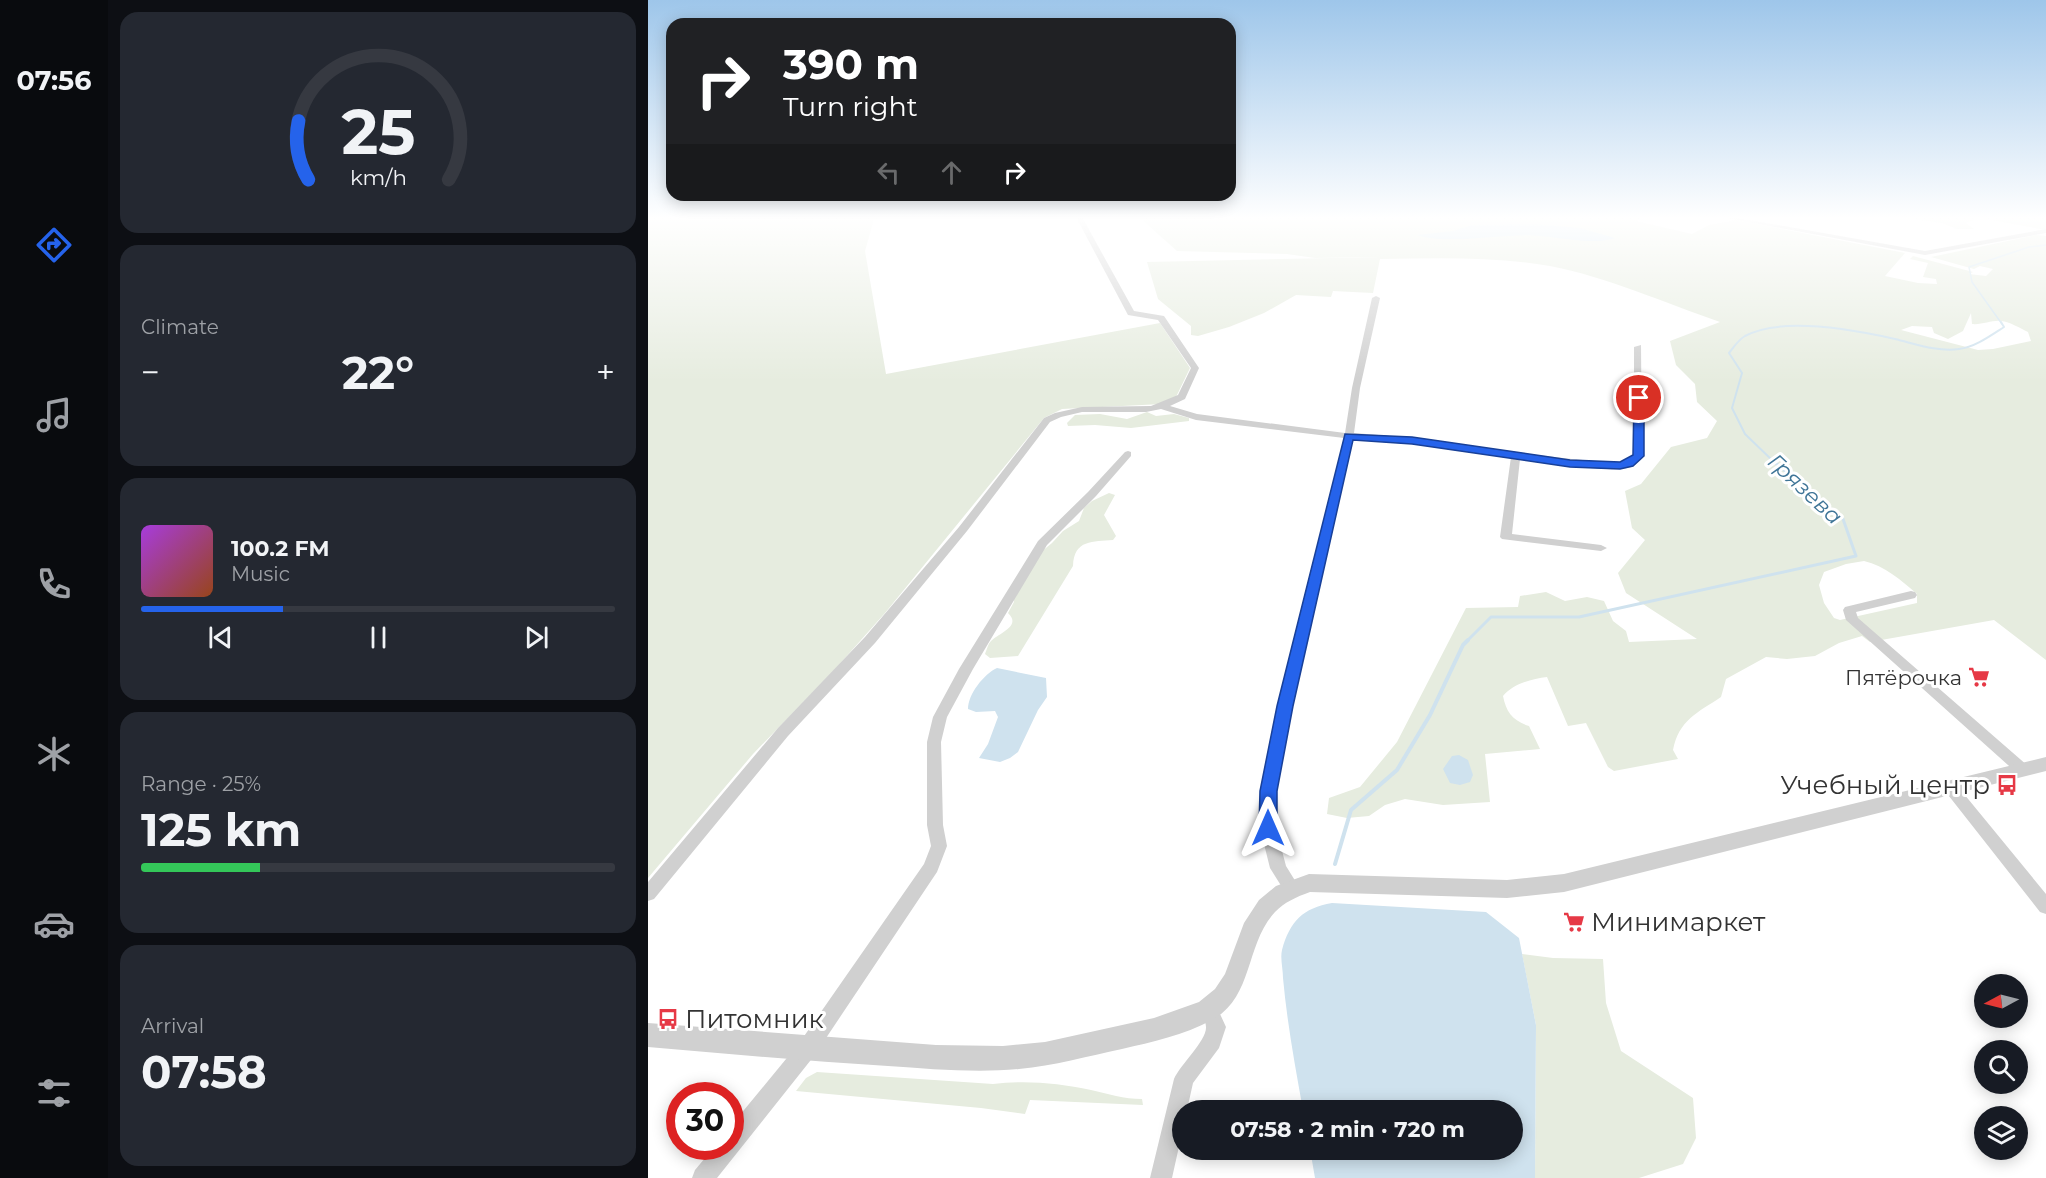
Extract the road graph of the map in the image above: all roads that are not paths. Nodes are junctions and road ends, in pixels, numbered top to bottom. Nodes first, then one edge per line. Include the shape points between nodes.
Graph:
1 (1109, 272) edge
2 (1376, 298) dead end
3 (1638, 347) dead end
4 (1162, 406) junction
5 (1349, 436) junction
6 (1128, 454) dead end
7 (1516, 454) junction
8 (1601, 548) dead end
9 (1911, 595) dead end
10 (2046, 764) edge
11 (2023, 770) junction
12 (1950, 787) junction
13 (1291, 887) junction
14 (648, 894) edge
15 (2046, 907) edge
16 (1208, 1009) junction
17 (648, 1035) edge
18 (807, 1050) junction
19 (744, 1128) edge
20 (718, 1160) edge
21 (703, 1178) edge
22 (1161, 1178) edge

1 - 4 street via 1131,313 1152,315 1165,322 1195,368 1182,397
2 - 5 street
3 - 7 street via 1639,456 1620,466
4 - 5 street via 1196,417
4 - 14 street via 1067,411 1047,420 870,640 783,732
5 - 7 street
5 - 13 street via 1268,791 1268,828 1278,868
6 - 18 street via 1042,543 961,677 940,717 934,742 939,846 931,867
7 - 8 street via 1506,537
9 - 11 street via 1849,610 1852,620
10 - 11 street
11 - 12 street
12 - 13 street via 1564,883 1507,889 1309,883
12 - 15 street
13 - 16 street via 1268,903 1229,989
16 - 18 street via 1186,1020 1132,1035 1021,1057 973,1059
16 - 22 street via 1216,1027 1212,1041 1184,1078
17 - 18 street
18 - 19 street
20 - 21 street

